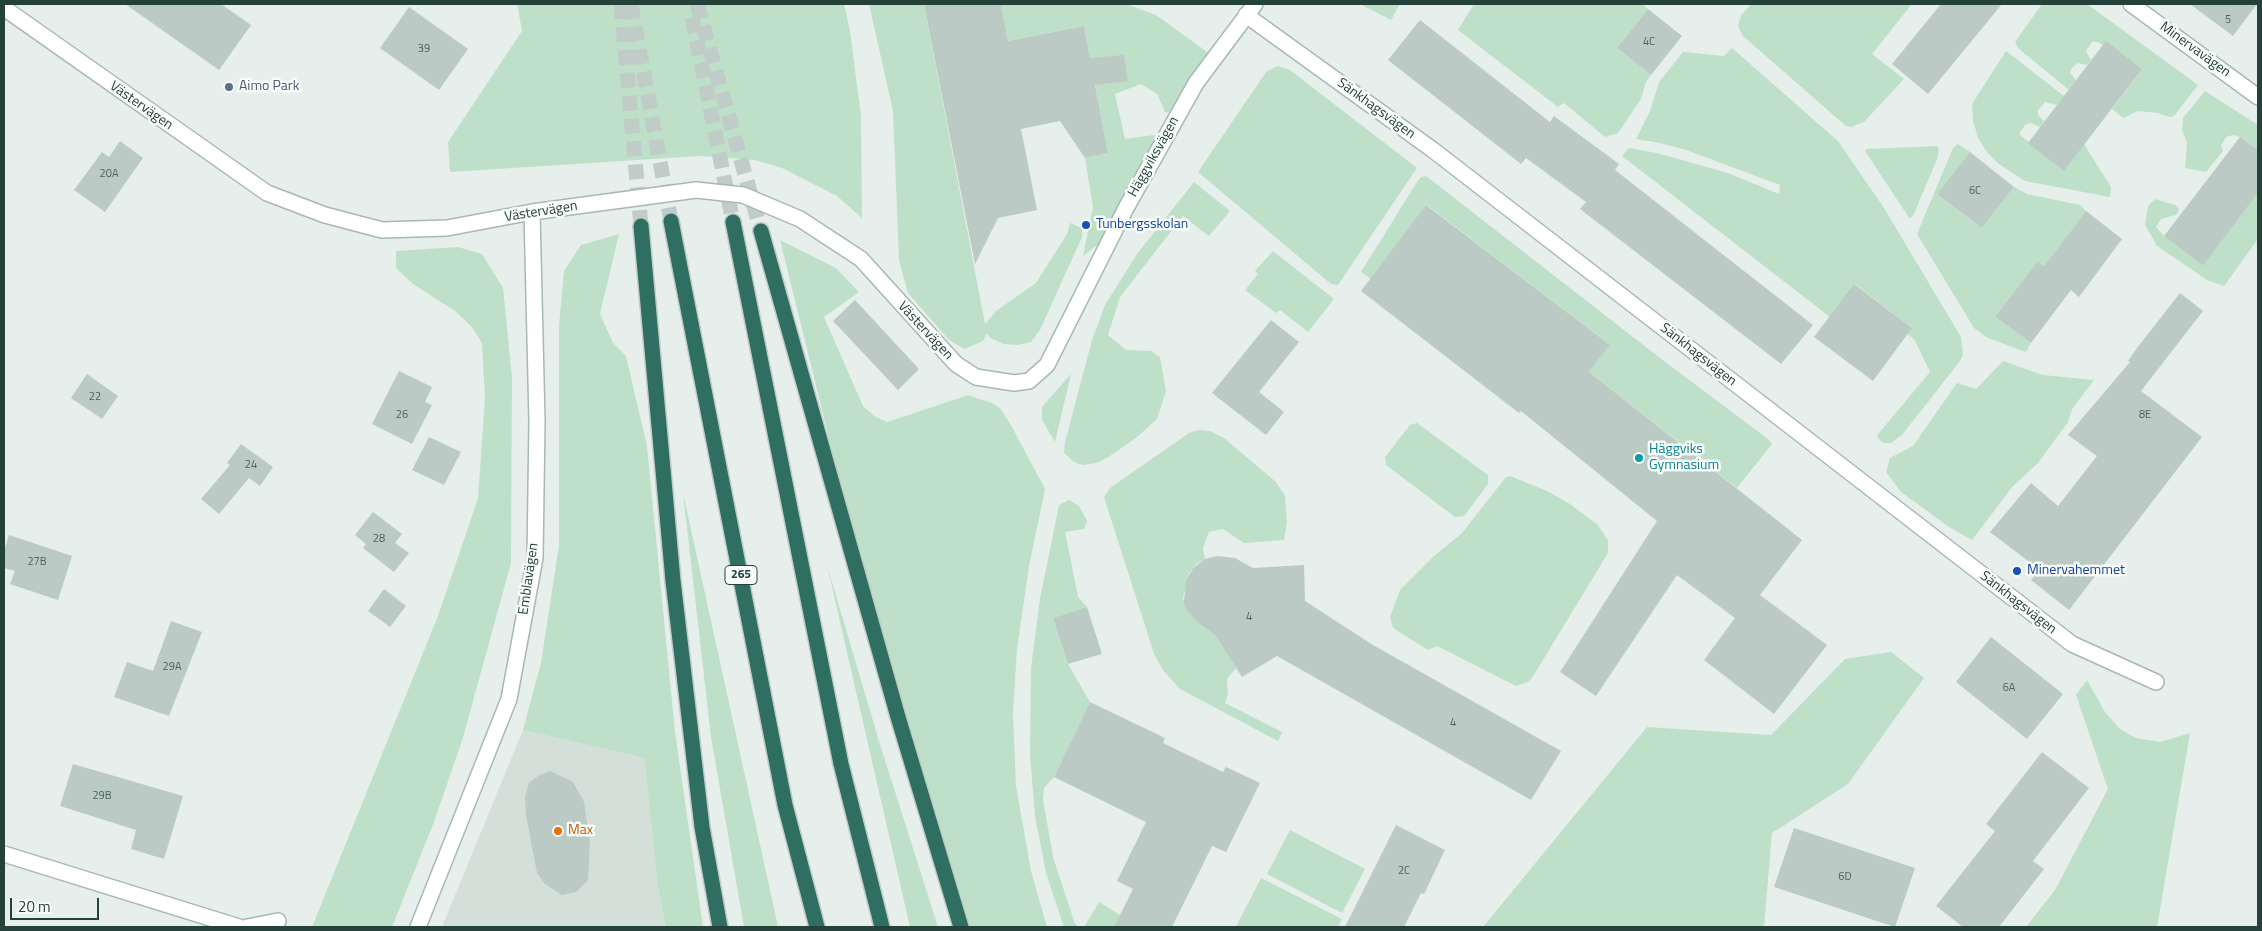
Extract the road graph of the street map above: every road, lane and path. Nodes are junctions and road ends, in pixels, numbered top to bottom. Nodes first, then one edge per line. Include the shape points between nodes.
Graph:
1 (2131, 4) edge
2 (4, 8) edge
3 (1251, 10) edge
4 (2258, 97) edge
5 (532, 212) junction
6 (671, 221) tunnel mouth
7 (733, 222) tunnel mouth
8 (641, 226) tunnel mouth
9 (761, 231) tunnel mouth
10 (1058, 347) joint
11 (2156, 682) dead end
12 (4, 854) edge
13 (278, 921) dead end
14 (239, 927) edge
15 (247, 927) edge
16 (418, 927) edge
17 (720, 927) edge
18 (817, 927) edge
19 (882, 927) edge
20 (961, 927) edge

1 - 4 street, Minervavägen
2 - 5 street, Västervägen via 267,194 325,215 382,230 447,228
3 - 10 street, Häggviksvägen via 1196,84 1126,208
3 - 11 street, Sänkhagsvägen via 2072,644
5 - 10 street, Västervägen via 696,190 743,195 800,219 861,259 956,364 976,377 998,382 1029,381 1047,365
5 - 16 street, Emblavägen via 537,421 535,558 508,699
6 - 18 highway, 265 via 785,805
7 - 19 highway via 841,764
8 - 17 highway via 673,581 702,827
9 - 20 highway via 898,717
12 - 14 street
13 - 15 street

